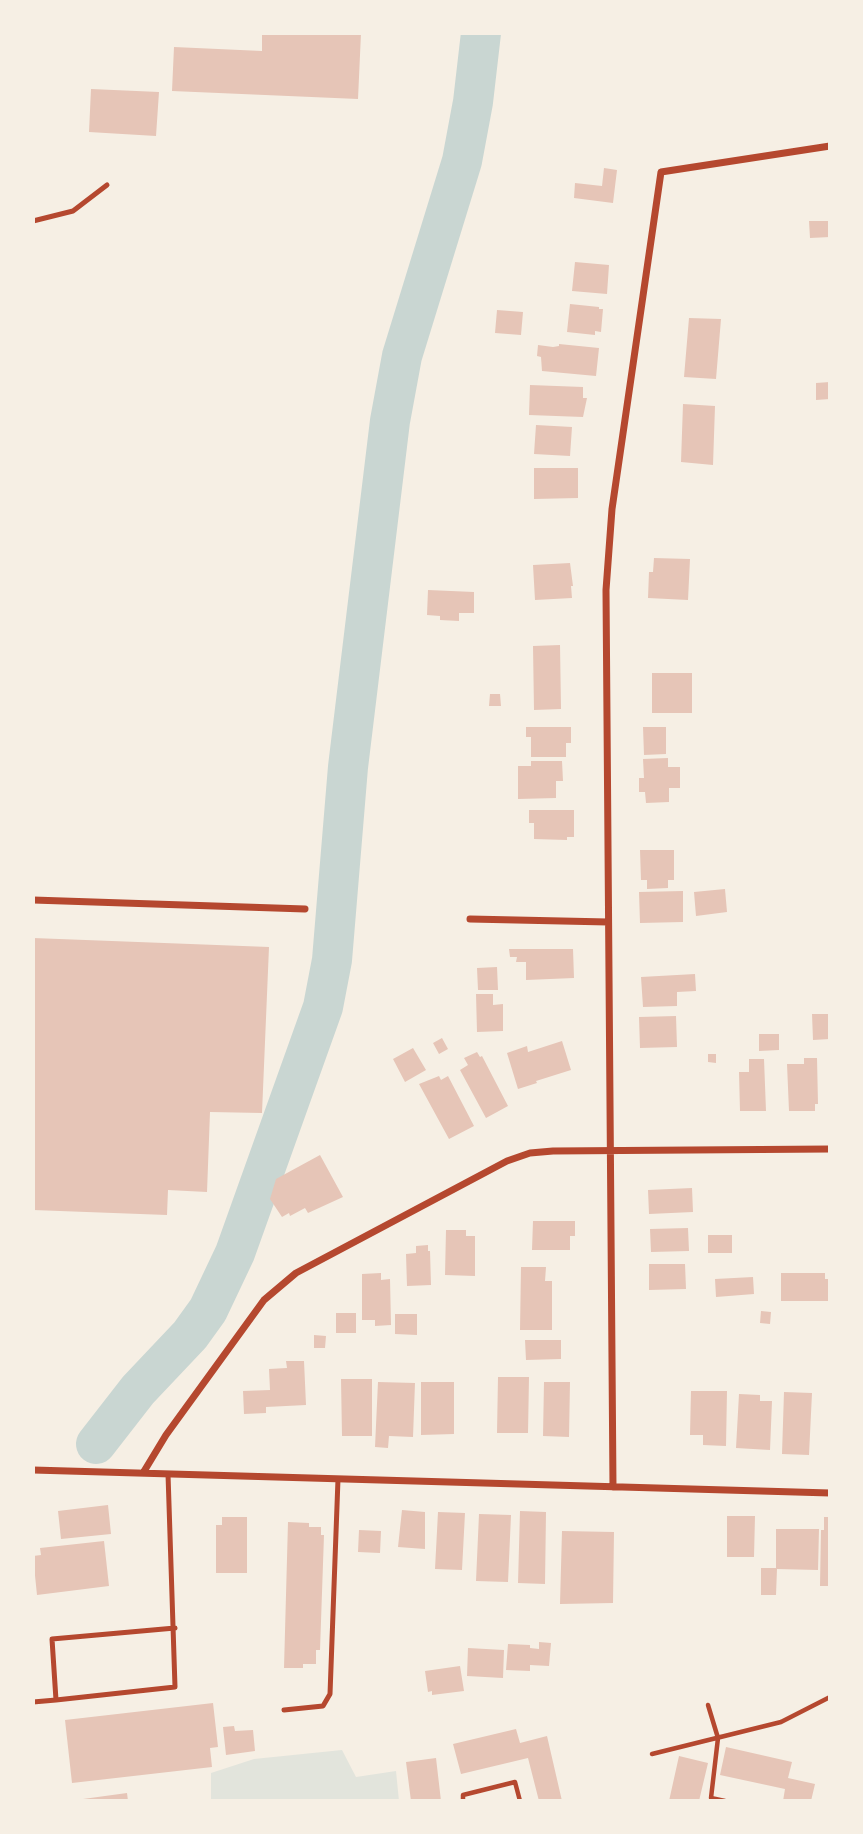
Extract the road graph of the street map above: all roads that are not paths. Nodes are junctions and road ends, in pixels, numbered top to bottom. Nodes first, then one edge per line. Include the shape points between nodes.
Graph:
1 (830, 146) edge
2 (107, 185) dead end
3 (33, 221) edge
4 (33, 900) edge
5 (305, 909) dead end
6 (470, 919) dead end
7 (608, 922) junction
8 (830, 1149) edge
9 (610, 1151) junction
10 (33, 1470) edge
11 (143, 1473) junction
12 (169, 1474) junction
13 (338, 1479) junction
14 (613, 1487) junction
15 (830, 1493) edge
16 (174, 1629) junction
17 (57, 1700) junction
18 (33, 1702) edge
19 (284, 1710) dead end

1 - 7 street via 661,172 608,552
2 - 3 lane via 73,211
4 - 5 street
6 - 7 street
7 - 9 street
8 - 9 street
9 - 11 street via 530,1153 508,1161 296,1273 264,1300
9 - 14 street
10 - 11 street
11 - 12 street
12 - 13 street
12 - 16 lane
13 - 14 street
13 - 19 lane via 330,1695 323,1706
14 - 15 street
16 - 17 lane via 176,1687
16 - 17 lane via 52,1639
17 - 18 lane

